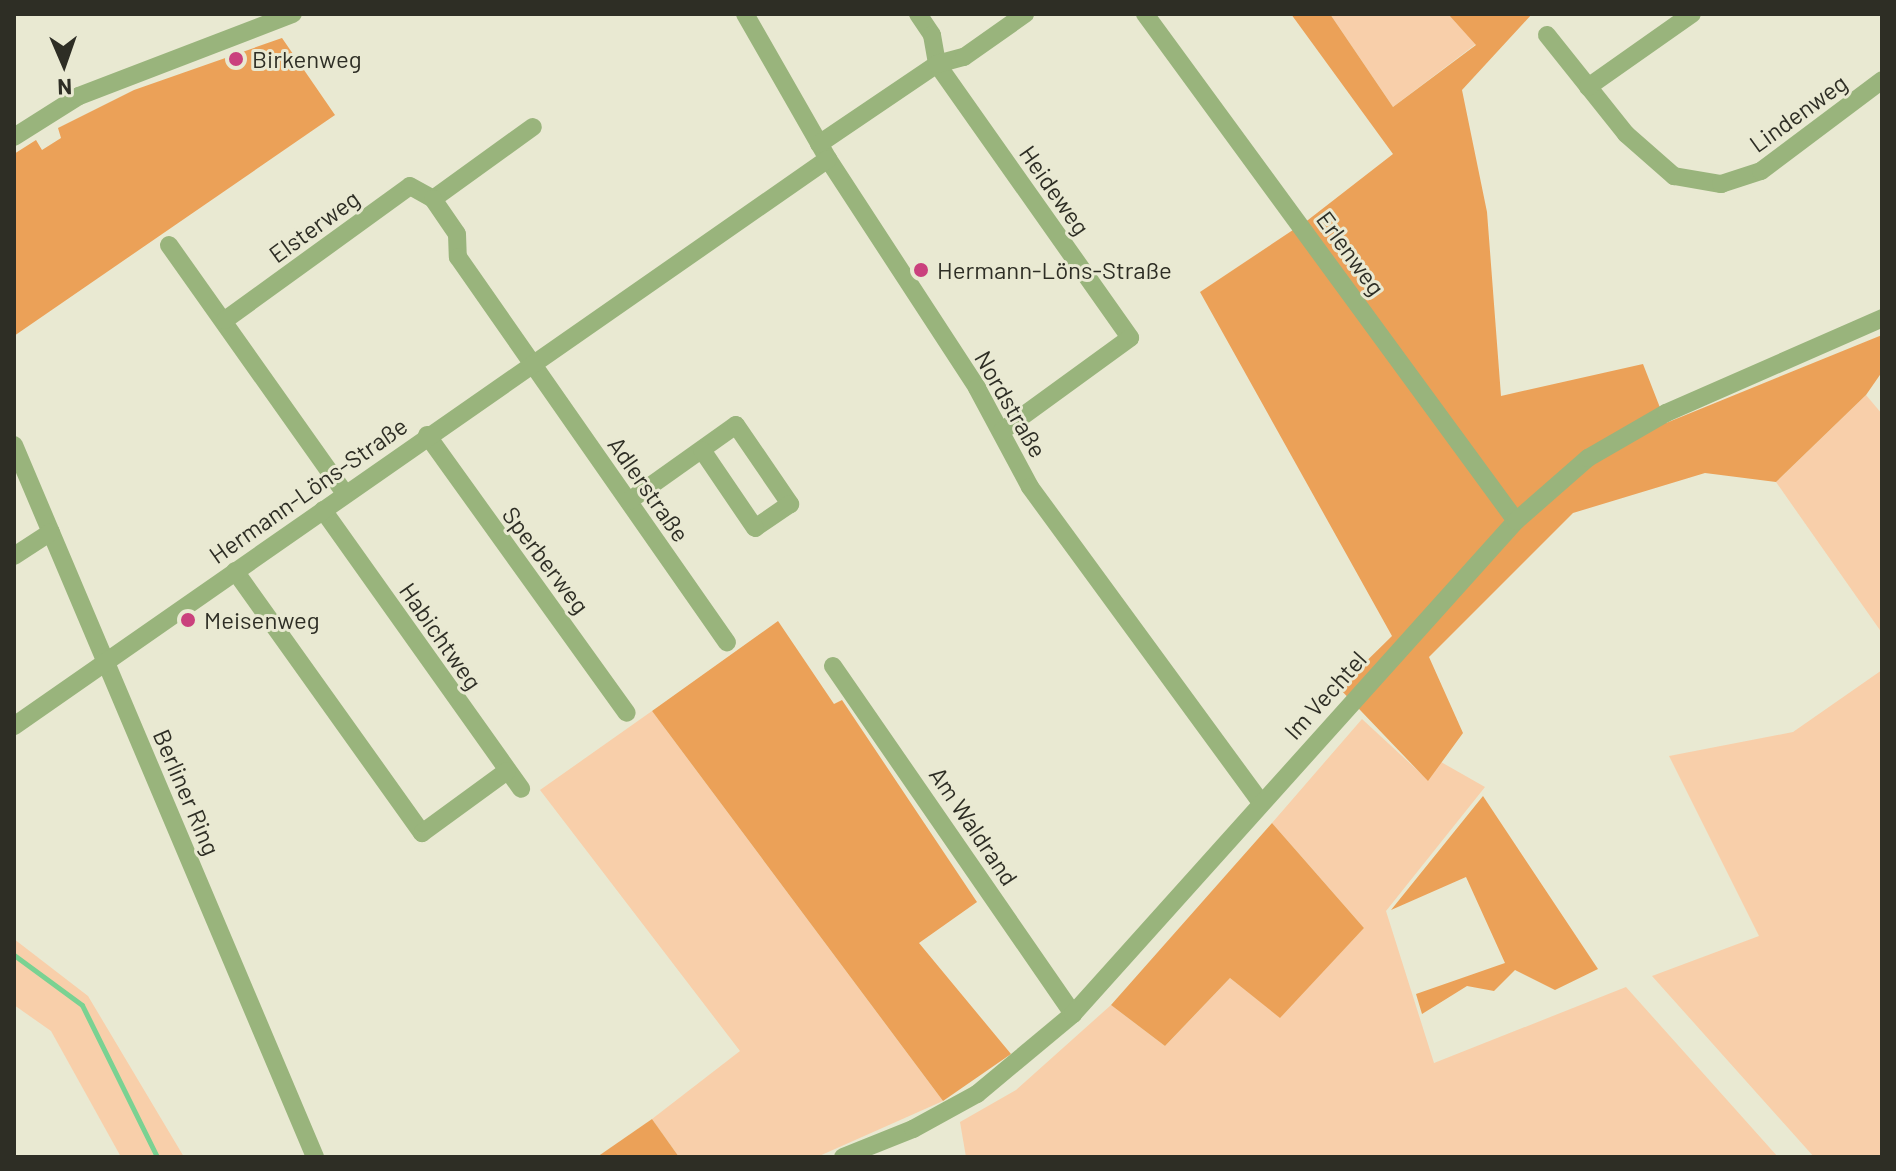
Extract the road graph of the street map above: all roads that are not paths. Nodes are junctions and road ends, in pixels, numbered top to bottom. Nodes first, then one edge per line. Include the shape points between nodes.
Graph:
1 (293, 14) edge
2 (745, 14) edge
3 (918, 14) edge
4 (1025, 14) edge
5 (1145, 14) edge
6 (1692, 14) edge
7 (1547, 35) dead end
8 (937, 64) junction
9 (1882, 80) edge
10 (1588, 87) junction
11 (533, 127) dead end
12 (14, 137) edge
13 (824, 152) junction
14 (433, 199) junction
15 (169, 245) dead end
16 (1882, 318) edge
17 (225, 320) junction
18 (531, 363) junction
19 (1002, 431) junction
20 (427, 435) junction
21 (14, 445) edge
22 (702, 450) junction
23 (345, 494) junction
24 (629, 501) junction
25 (323, 510) junction
26 (1516, 521) junction
27 (51, 532) junction
28 (14, 556) edge
29 (235, 571) junction
30 (727, 643) dead end
31 (106, 660) junction
32 (833, 666) dead end
33 (627, 713) dead end
34 (14, 726) edge
35 (507, 771) junction
36 (521, 789) dead end
37 (1260, 801) junction
38 (1073, 1014) junction
39 (315, 1157) edge
40 (843, 1157) edge

1 - 12 street via 79,96
2 - 13 street, Nordstraße
3 - 8 street, Heideweg via 932,35
4 - 8 street, Hermann-Löns-Straße via 964,57
5 - 26 street, Erlenweg
6 - 10 street
7 - 10 street, Lindenweg
8 - 13 street, Hermann-Löns-Straße
8 - 19 street, Heideweg via 1130,338
9 - 10 street, Lindenweg via 1761,171 1721,184 1674,176 1626,134
11 - 14 street
13 - 18 street, Hermann-Löns-Straße
13 - 19 street, Nordstraße
14 - 17 street, Elsterweg via 410,186
14 - 18 street via 457,234 458,257
15 - 17 street
16 - 26 street, Im Vechtel via 1666,413 1588,458
17 - 23 street
18 - 20 street, Hermann-Löns-Straße
18 - 24 street, Adlerstraße
19 - 37 street, Nordstraße via 1030,487
20 - 23 street, Hermann-Löns-Straße
20 - 33 street, Sperberweg
21 - 27 street, Berliner Ring
22 - 22 street via 736,425 790,504 755,528
22 - 24 street
23 - 25 street, Hermann-Löns-Straße
24 - 30 street, Adlerstraße
25 - 29 street, Hermann-Löns-Straße
25 - 35 street, Habichtweg
26 - 37 street, Im Vechtel
27 - 28 street
27 - 31 street, Berliner Ring
29 - 31 street, Hermann-Löns-Straße
29 - 35 street via 422,833
31 - 34 street, Hermann-Löns-Straße
31 - 39 street, Berliner Ring
32 - 38 street, Am Waldrand
35 - 36 street, Habichtweg
37 - 38 street, Im Vechtel
38 - 40 street, Im Vechtel via 977,1094 913,1129

